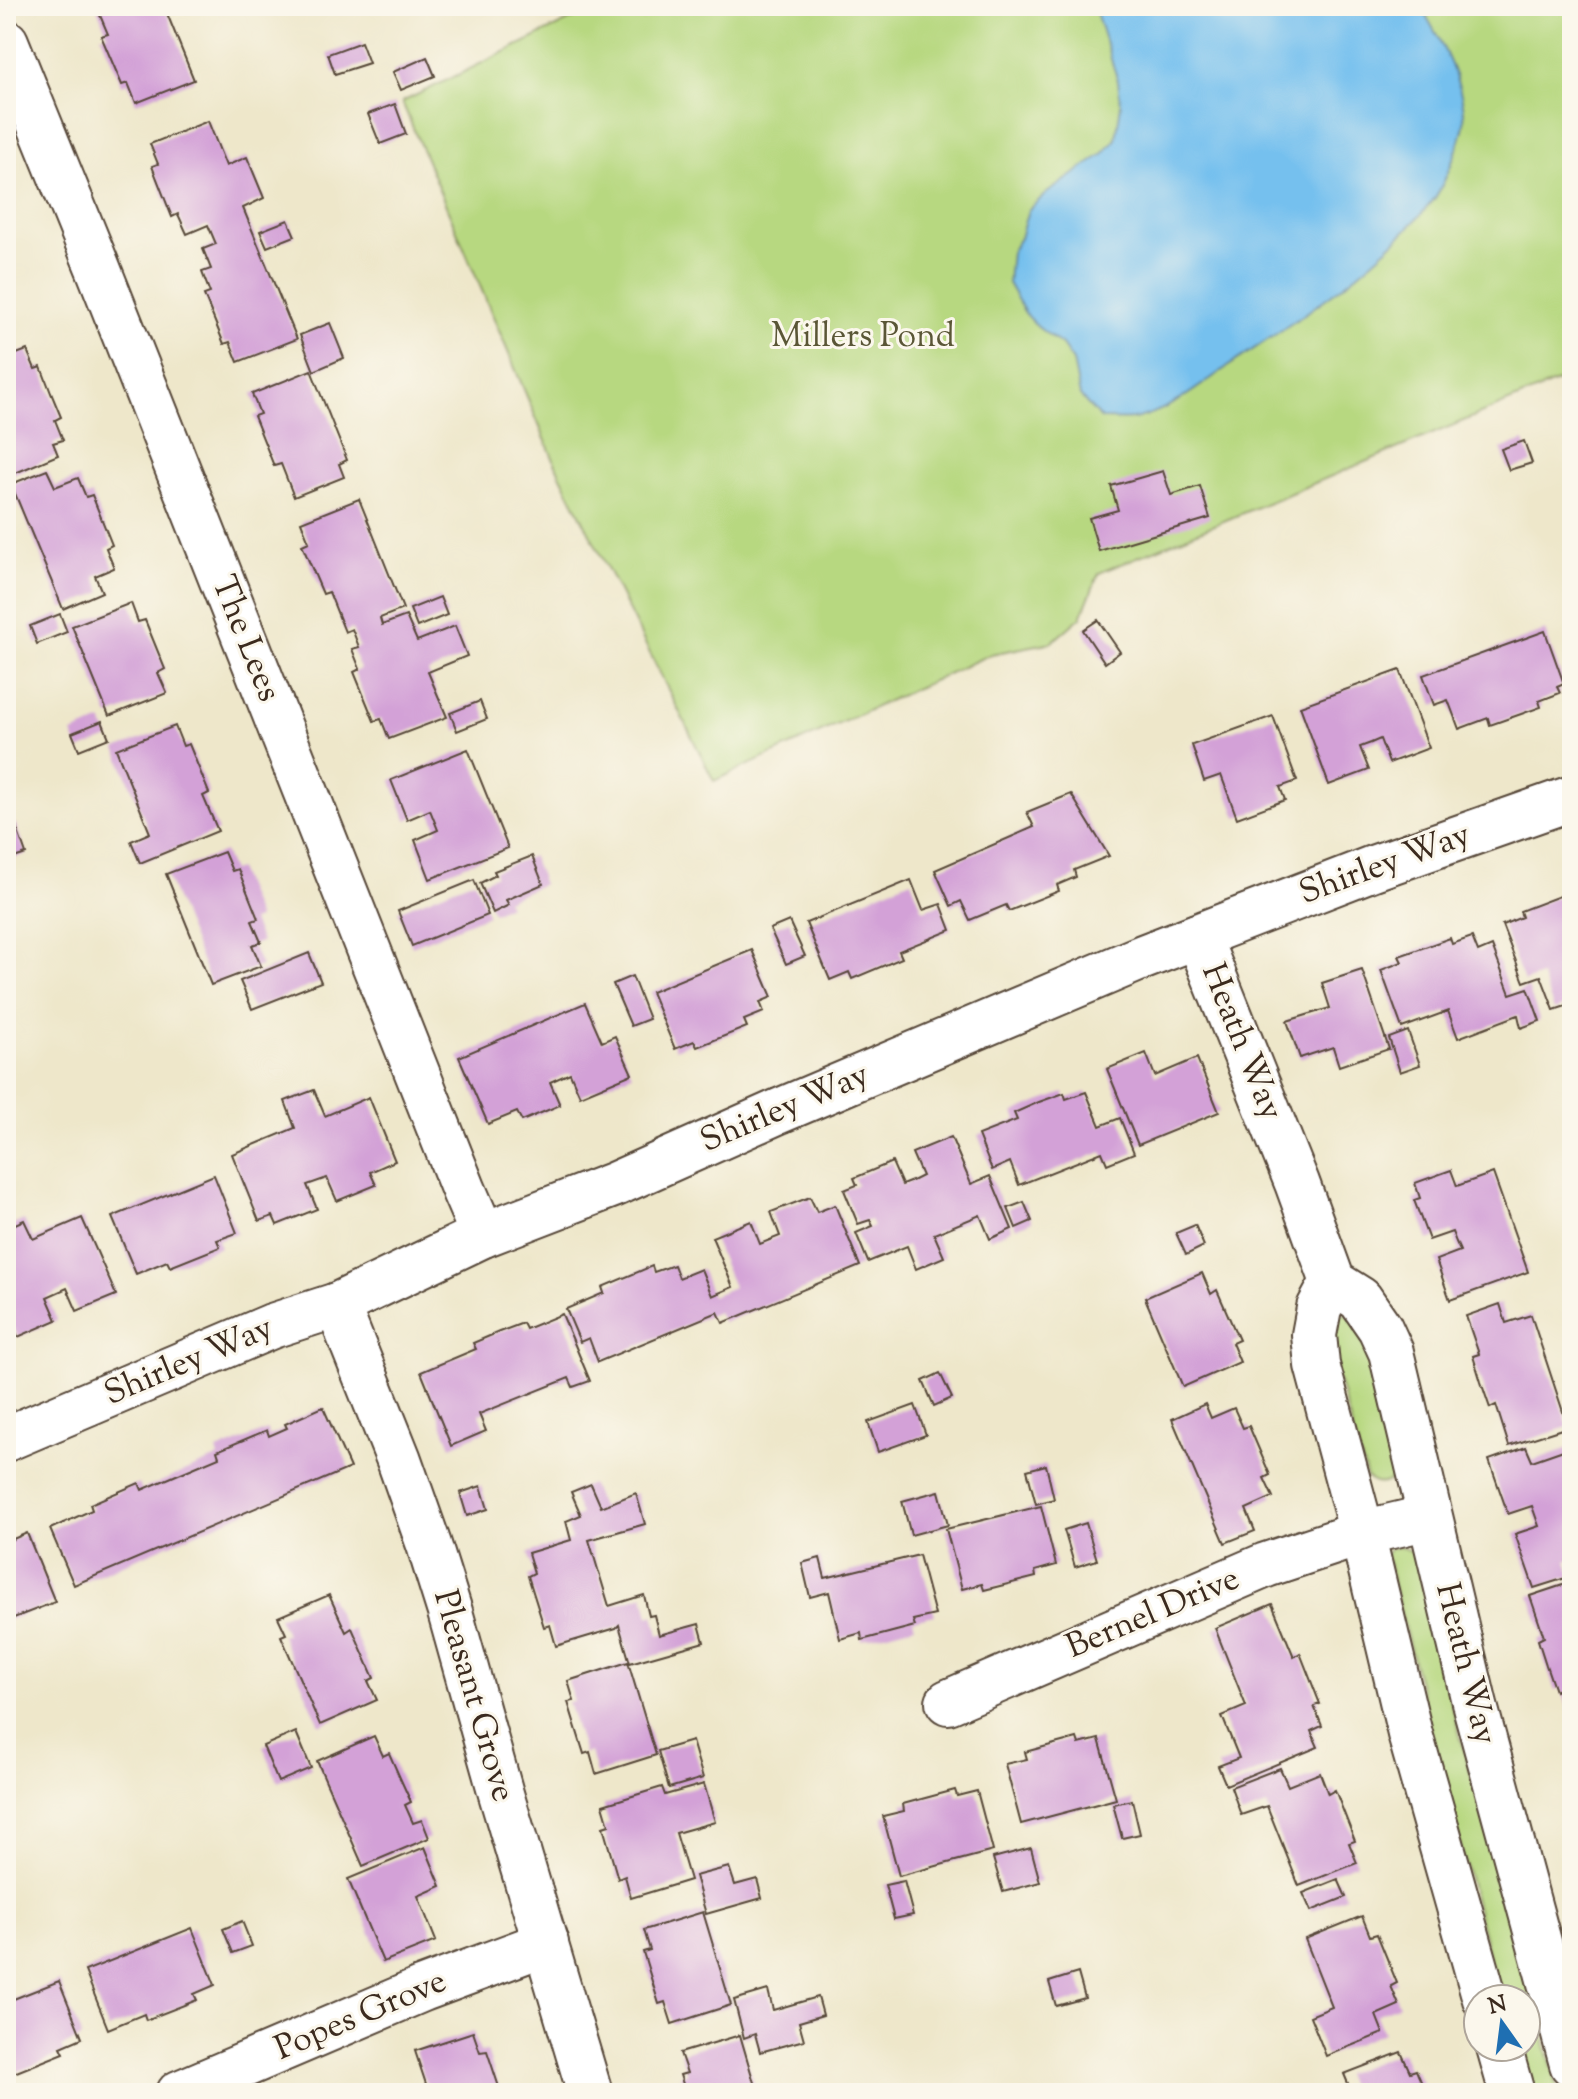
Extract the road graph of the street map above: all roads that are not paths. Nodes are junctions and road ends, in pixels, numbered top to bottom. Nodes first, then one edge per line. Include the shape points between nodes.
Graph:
1 (6, 42) edge
2 (1572, 798) edge
3 (1198, 936) junction
4 (483, 1235) junction
5 (1333, 1282) junction
6 (337, 1305) junction
7 (6, 1439) edge
8 (1429, 1517) junction
9 (1362, 1533) junction
10 (948, 1702) dead end
11 (546, 1943) junction
12 (1480, 1983) edge
13 (1504, 2063) edge
14 (1572, 2064) edge
15 (179, 2093) edge
16 (590, 2093) edge
17 (1512, 2093) edge

1 - 4 street, The Lees
2 - 3 street, Shirley Way
3 - 4 street, Shirley Way via 613,1185
3 - 5 street, Heath Way
4 - 6 street, Shirley Way
5 - 8 street, Heath Way via 1360,1299 1391,1352
5 - 9 street, Heath Way via 1319,1308 1314,1335 1317,1365
6 - 7 street, Shirley Way via 272,1326
6 - 11 street, Pleasant Grove via 429,1545
8 - 9 street, Bernel Drive
8 - 14 street, Heath Way
9 - 10 street, Bernel Drive via 1266,1565
9 - 12 street, Heath Way via 1410,1734
11 - 15 street, Popes Grove
11 - 16 street, Pleasant Grove
13 - 17 street

